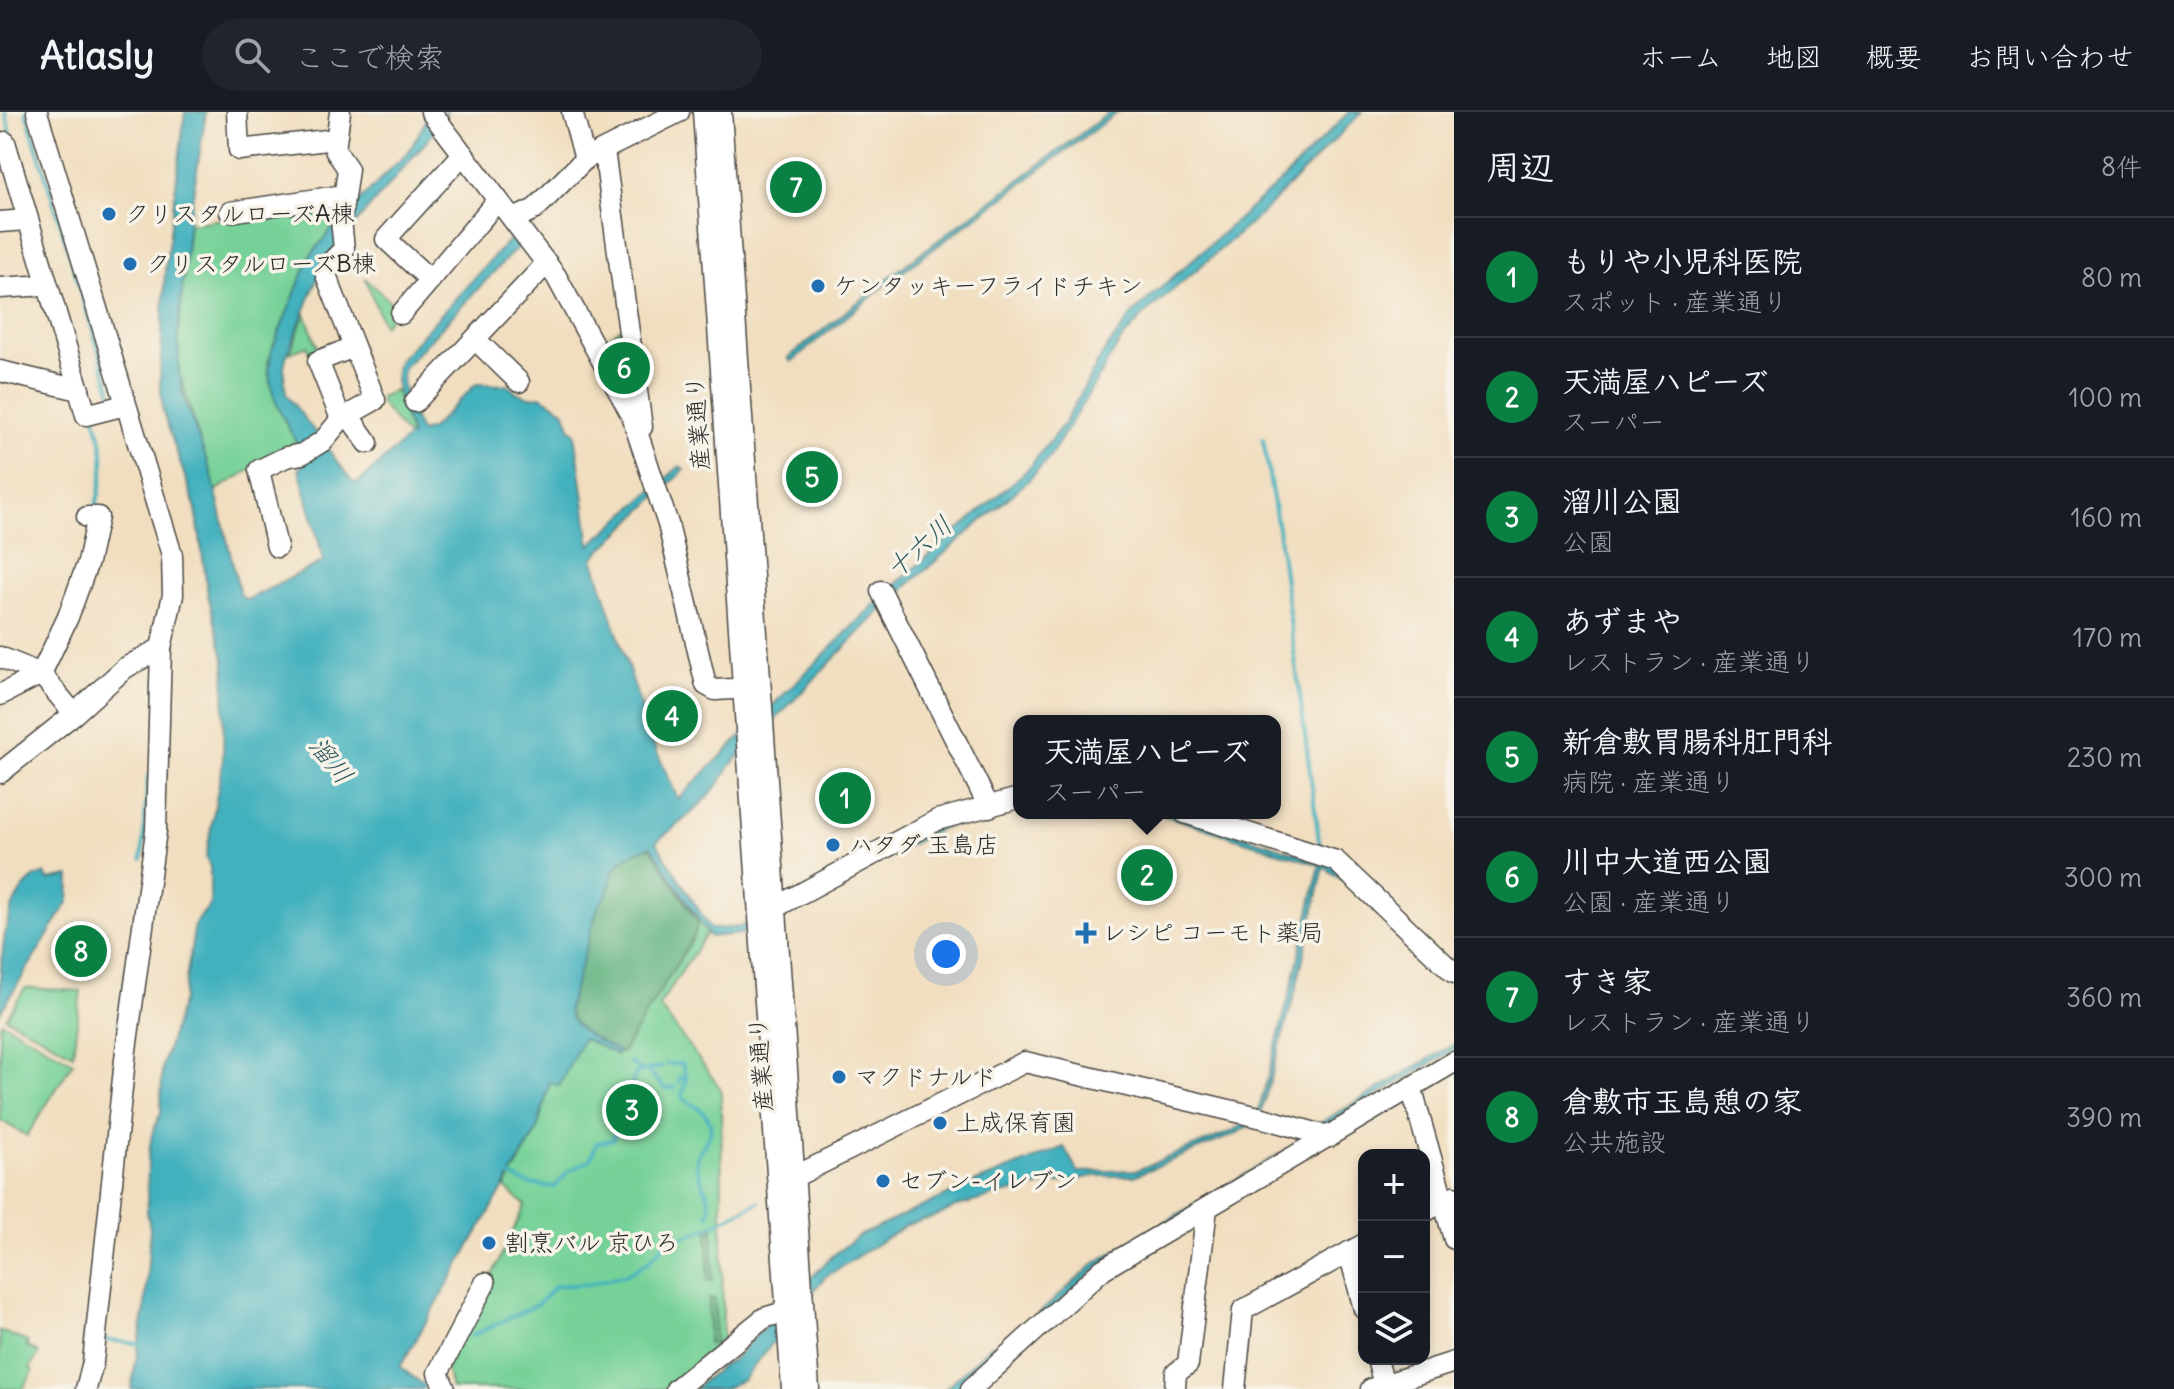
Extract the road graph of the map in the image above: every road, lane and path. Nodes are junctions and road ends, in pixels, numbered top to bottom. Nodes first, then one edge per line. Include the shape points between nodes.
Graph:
1 (37, 112) edge
2 (237, 112) edge
3 (340, 112) edge
4 (572, 112) edge
5 (679, 112) edge
6 (703, 112) edge
7 (721, 112) edge
8 (436, 117) edge
9 (336, 139) junction
10 (5, 142) dead end
11 (604, 150) junction
12 (463, 154) junction
13 (585, 159) junction
14 (344, 195) junction
15 (497, 201) junction
16 (230, 212) dead end
17 (514, 219) junction
18 (27, 220) junction
19 (0, 222) edge
20 (547, 263) junction
21 (430, 280) junction
22 (46, 285) junction
23 (0, 288) edge
24 (401, 314) dead end
25 (475, 339) junction
26 (354, 347) junction
27 (0, 371) edge
28 (519, 382) dead end
29 (415, 402) dead end
30 (98, 403) junction
31 (344, 417) junction
32 (368, 443) dead end
33 (645, 452) junction
34 (91, 517) dead end
35 (277, 547) dead end
36 (884, 598) dead end
37 (161, 648) junction
38 (0, 657) edge
39 (37, 672) junction
40 (751, 688) junction
41 (0, 695) edge
42 (74, 714) junction
43 (755, 733) junction
44 (0, 773) edge
45 (1013, 800) edge
46 (989, 807) junction
47 (1204, 819) edge
48 (776, 907) junction
49 (1454, 973) edge
50 (1454, 1062) edge
51 (1411, 1087) junction
52 (1330, 1137) junction
53 (787, 1180) junction
54 (1449, 1199) edge
55 (1207, 1208) junction
56 (1430, 1209) edge
57 (1454, 1239) edge
58 (1357, 1248) edge
59 (485, 1283) dead end
60 (1362, 1293) edge
61 (796, 1308) junction
62 (1454, 1362) edge
63 (1377, 1365) edge
64 (437, 1384) edge
65 (1377, 1387) edge
66 (86, 1389) edge
67 (676, 1389) edge
68 (792, 1389) edge
69 (809, 1389) edge
70 (971, 1389) edge
71 (1175, 1389) edge
72 (1235, 1389) edge

1 - 30 street
2 - 9 street via 239,150
3 - 9 street
4 - 13 street
5 - 11 street
6 - 40 street, 産業通り
7 - 40 street, 産業通り
8 - 12 street
9 - 14 street via 335,150 348,169
10 - 18 street
11 - 13 street
11 - 33 street
12 - 15 street
12 - 21 street via 386,239
13 - 17 street via 535,209
14 - 16 street
14 - 26 street via 344,249 326,275
15 - 17 street
15 - 21 street
17 - 20 street
18 - 19 street
18 - 22 street
20 - 25 street
20 - 33 street via 631,414
21 - 24 street
22 - 23 street
22 - 30 street
25 - 28 street via 495,368
25 - 29 street
26 - 31 street via 375,400
26 - 31 street via 318,361
27 - 30 street
30 - 37 street via 172,555 173,595
31 - 32 street
31 - 35 street via 323,441 259,470
33 - 40 street via 668,524 706,685 715,690
34 - 39 street via 88,562 68,617
36 - 46 street
37 - 42 street via 125,668
37 - 66 street via 156,831
38 - 39 street
39 - 41 street
39 - 42 street
40 - 43 street, 産業通り
40 - 43 street, 産業通り via 762,712
42 - 44 street
43 - 48 street, 産業通り
43 - 53 street, 産業通り via 746,753
45 - 46 street
46 - 48 street via 923,827
47 - 49 street via 1336,861
48 - 53 street, 産業通り
50 - 51 street
51 - 52 street
51 - 54 street
52 - 53 street via 1025,1062
52 - 55 street
53 - 61 street, 産業通り
54 - 56 street
54 - 57 street
55 - 70 street via 1103,1269
55 - 71 street via 1188,1364 1176,1373
58 - 60 street
58 - 72 street via 1243,1310
59 - 64 street
61 - 67 street via 764,1318
61 - 68 street, 産業通り
61 - 69 street, 産業通り
62 - 65 street
63 - 65 street

